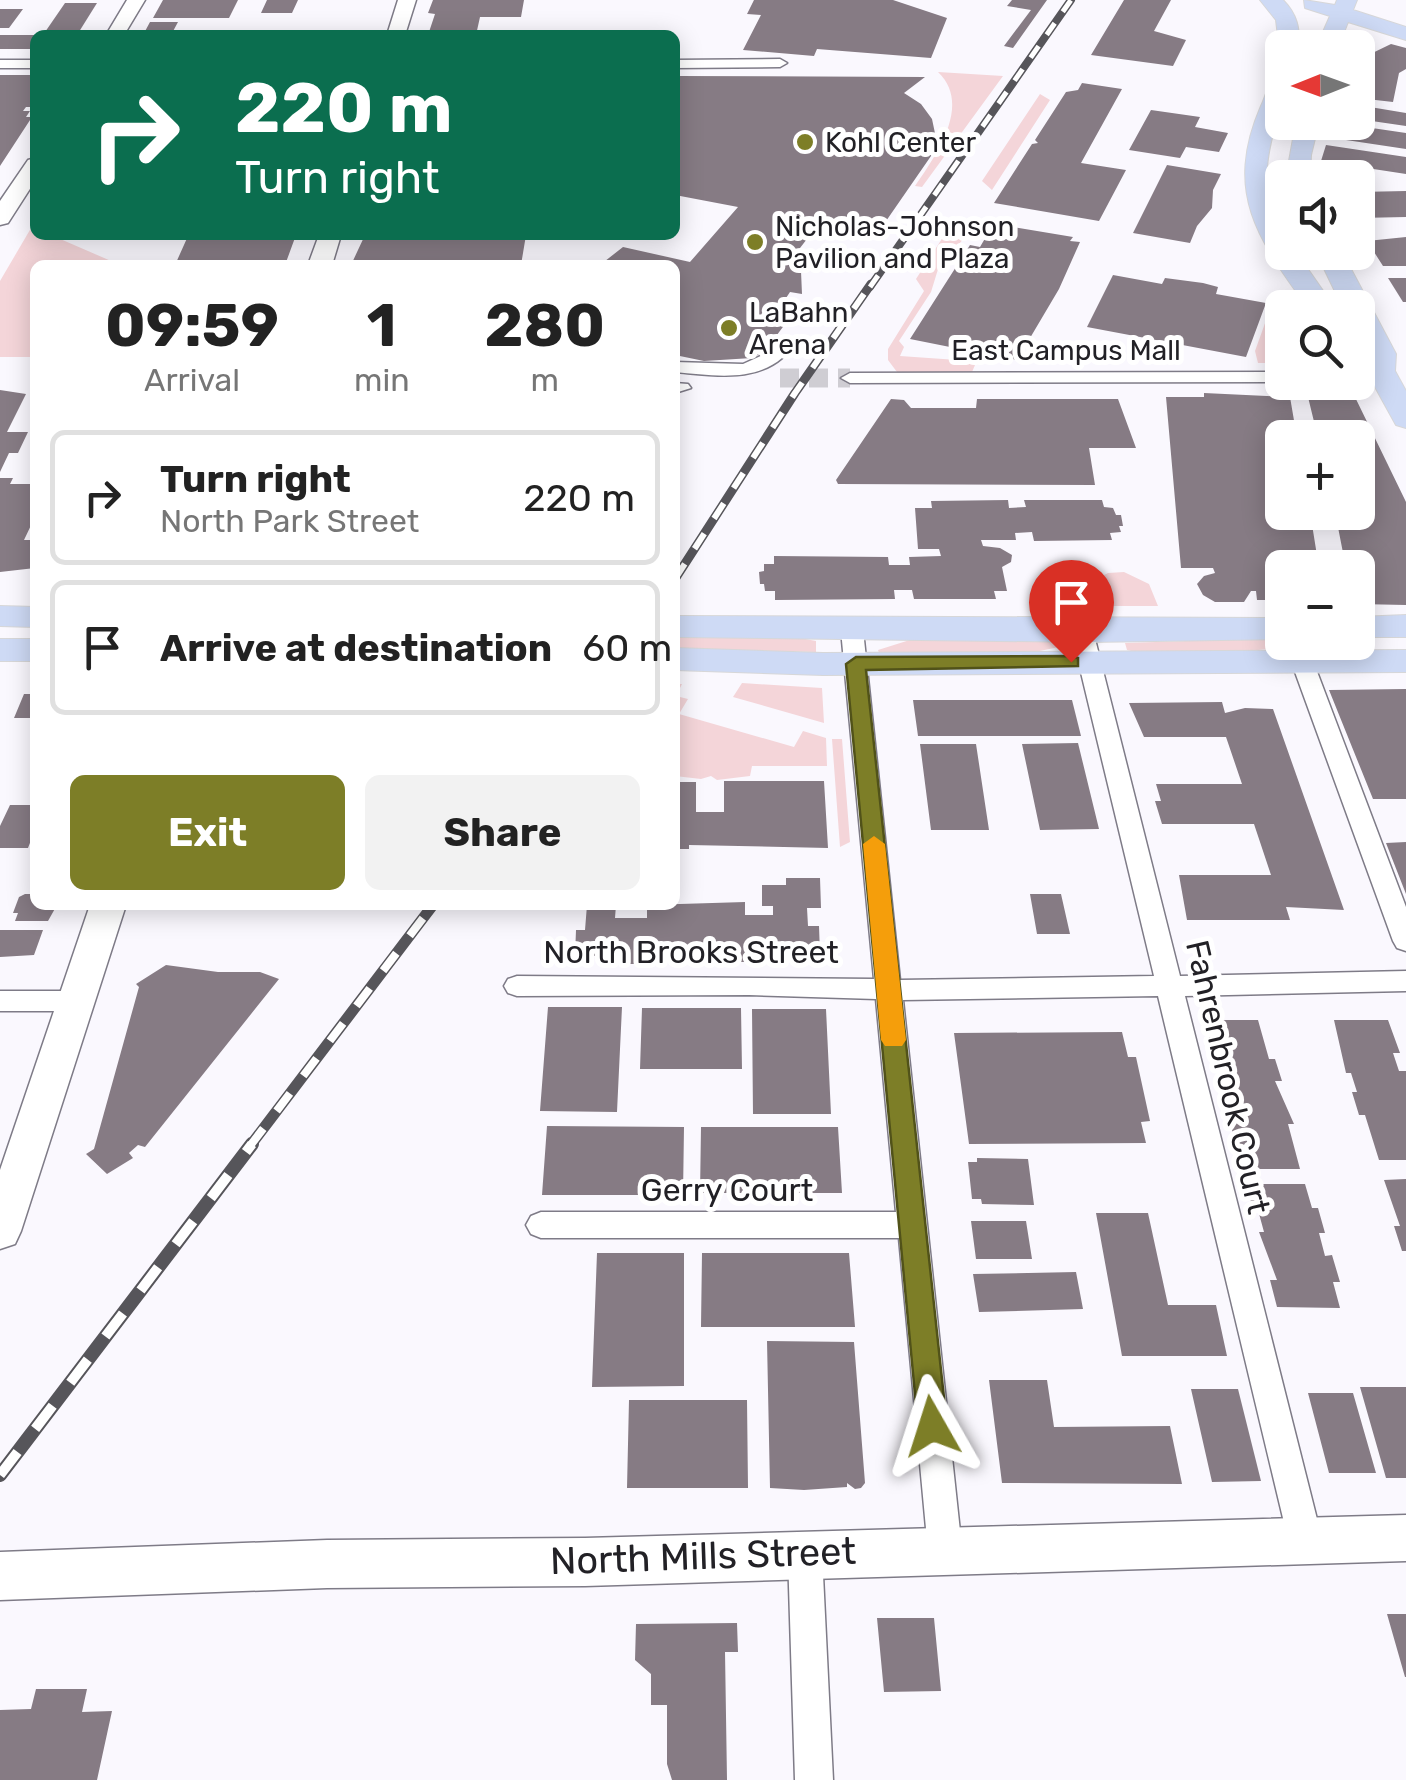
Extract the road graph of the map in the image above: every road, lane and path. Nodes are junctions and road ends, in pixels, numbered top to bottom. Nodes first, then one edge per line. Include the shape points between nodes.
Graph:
1 (136, 0) edge
2 (408, 0) edge
3 (1270, 0) edge
4 (1308, 2) edge
5 (1344, 4) edge
6 (1404, 28) edge
7 (118, 30) edge
8 (398, 30) edge
9 (1290, 30) edge
10 (1301, 30) edge
11 (1335, 30) edge
12 (1375, 31) edge
13 (780, 62) dead end
14 (0, 64) edge
15 (30, 64) edge
16 (680, 64) edge
17 (1265, 127) edge
18 (30, 173) edge
19 (16, 197) edge
20 (0, 218) edge
21 (1309, 290) edge
22 (1375, 341) edge
23 (776, 354) tunnel mouth
24 (1375, 363) edge
25 (680, 367) edge
26 (1265, 377) edge
27 (1375, 377) edge
28 (780, 378) tunnel mouth
29 (850, 378) tunnel mouth
30 (680, 385) edge
31 (1406, 419) edge
32 (0, 616) edge
33 (30, 617) edge
34 (1406, 626) edge
35 (1375, 627) edge
36 (1265, 630) edge
37 (680, 643) edge
38 (1086, 646) junction
39 (854, 647) junction
40 (0, 650) edge
41 (30, 650) edge
42 (1302, 661) junction
43 (1406, 661) edge
44 (106, 910) edge
45 (1406, 941) edge
46 (1406, 981) edge
47 (1170, 985) junction
48 (516, 986) dead end
49 (888, 988) junction
50 (0, 1001) edge
51 (77, 1001) junction
52 (541, 1225) dead end
53 (912, 1225) junction
54 (0, 1232) edge
55 (1406, 1538) edge
56 (1305, 1540) junction
57 (945, 1550) junction
58 (805, 1554) junction
59 (0, 1576) edge
60 (814, 1780) edge

1 - 7 street
2 - 8 street
3 - 9 main road via 1281,7
4 - 5 main road
4 - 10 main road
5 - 6 main road
5 - 11 main road
6 - 12 main road
13 - 16 street
14 - 15 street
17 - 21 main road via 1254,189 1281,250
18 - 19 street
19 - 20 street
22 - 24 main road via 1382,354
23 - 25 street via 754,366
26 - 29 street, East Campus Mall
27 - 31 main road
28 - 30 street
32 - 33 main road
34 - 35 main road
36 - 38 main road
37 - 39 main road
38 - 39 main road
38 - 42 main road
38 - 47 street, Fahrenbrook Court
39 - 49 street
40 - 41 main road
42 - 43 main road
42 - 45 street
44 - 51 street
46 - 47 street, North Brooks Street
47 - 49 street, North Brooks Street
47 - 56 street, Fahrenbrook Court
48 - 49 street, North Brooks Street
49 - 53 street
50 - 51 street
51 - 54 street
52 - 53 street, Gerry Court
53 - 57 street
55 - 56 street, North Mills Street
56 - 57 street, North Mills Street
57 - 58 street, North Mills Street
58 - 59 street, North Mills Street
58 - 60 street

